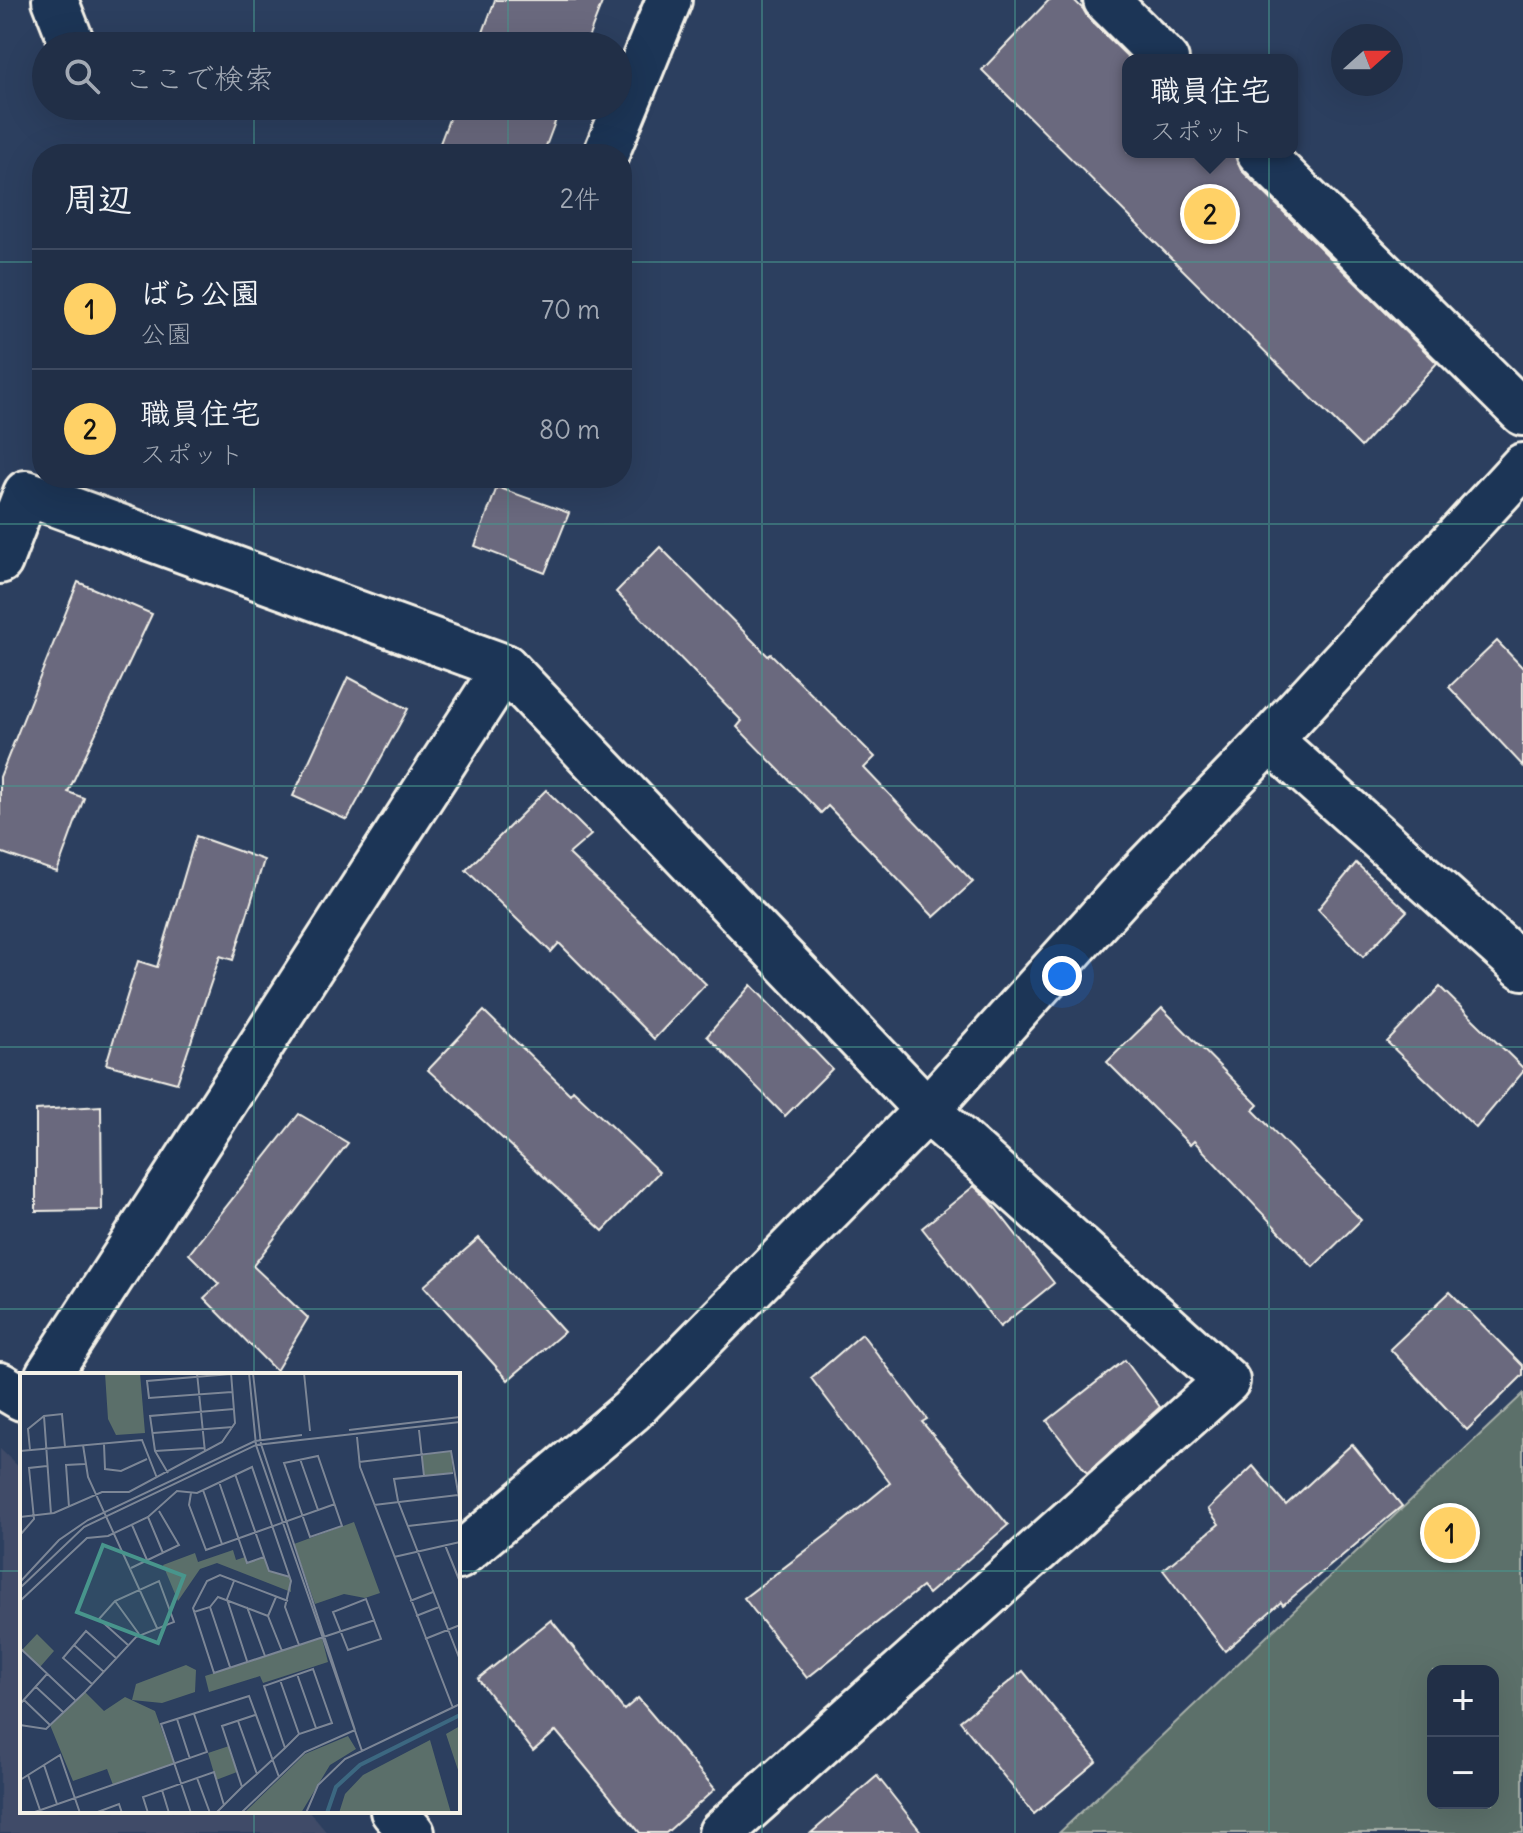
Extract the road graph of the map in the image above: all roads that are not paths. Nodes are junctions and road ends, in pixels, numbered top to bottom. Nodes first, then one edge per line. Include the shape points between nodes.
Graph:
1 (55, 0) edge
2 (669, 0) edge
3 (1106, 0) edge
4 (68, 32) edge
5 (1160, 54) edge
6 (632, 90) edge
7 (620, 120) edge
8 (610, 144) edge
9 (1265, 158) edge
10 (1523, 413) edge
11 (1523, 466) edge
12 (0, 561) edge
13 (505, 667) junction
14 (1270, 740) junction
15 (1523, 967) edge
16 (927, 1110) junction
17 (49, 1373) edge
18 (0, 1385) edge
19 (20, 1397) edge
20 (460, 1555) edge
21 (395, 1813) edge
22 (412, 1833) edge
23 (721, 1833) edge

1 - 4 street
2 - 6 street
3 - 5 street
7 - 8 street
9 - 10 street
11 - 14 street
12 - 13 street via 26,493
13 - 16 street
13 - 17 street
14 - 15 street
14 - 16 street via 1125,890
16 - 20 street via 631,1411
16 - 23 street via 1227,1381
18 - 19 street
21 - 22 street

